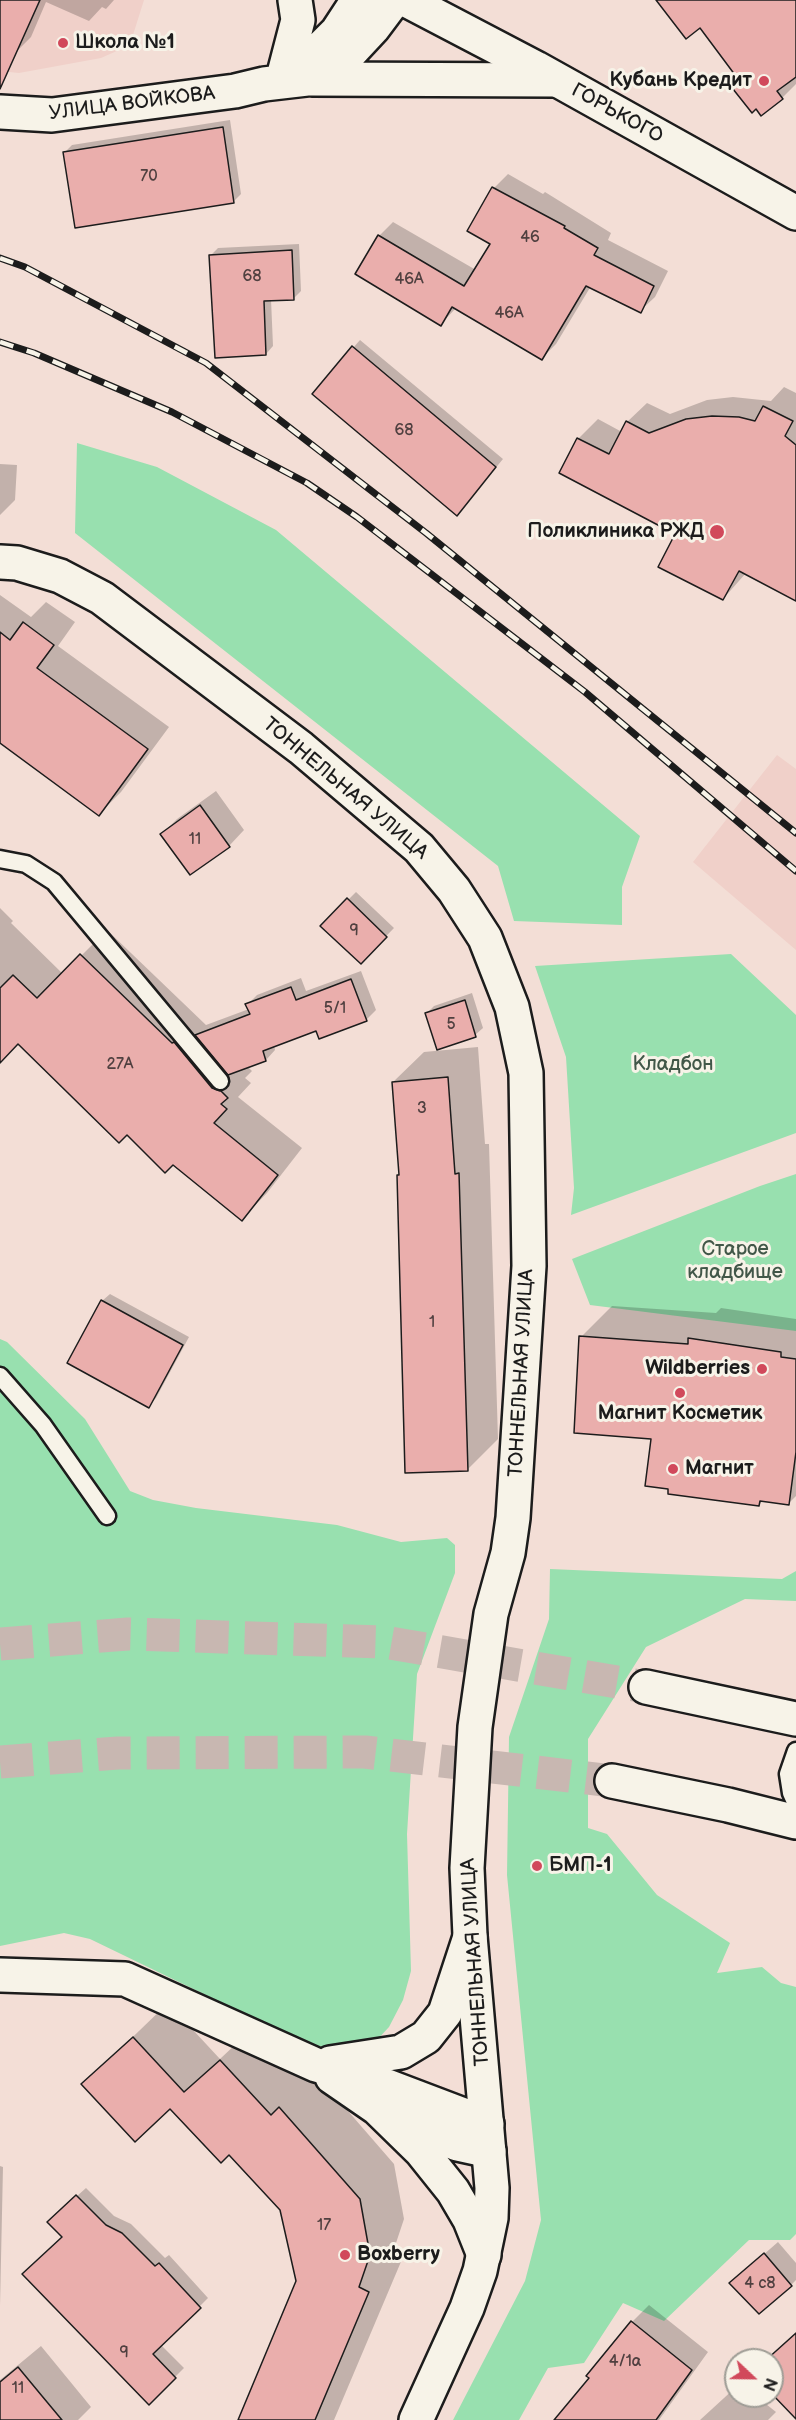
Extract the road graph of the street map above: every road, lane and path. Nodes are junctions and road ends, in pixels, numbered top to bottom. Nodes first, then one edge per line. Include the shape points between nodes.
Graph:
1 (295, 0) edge
2 (358, 0) edge
3 (394, 0) edge
4 (406, 0) edge
5 (286, 78) junction
6 (556, 80) junction
7 (0, 112) edge
8 (796, 213) edge
9 (0, 562) edge
10 (0, 859) edge
11 (220, 1081) dead end
12 (0, 1376) edge
13 (106, 1516) dead end
14 (646, 1687) tunnel mouth
15 (796, 1719) edge
16 (796, 1751) edge
17 (612, 1781) tunnel mouth
18 (796, 1804) edge
19 (796, 1822) edge
20 (470, 1936) junction
21 (0, 1975) edge
22 (316, 2065) junction
23 (376, 2108) junction
24 (488, 2137) junction
25 (484, 2255) junction
26 (416, 2420) edge

1 - 5 main road via 298,20
2 - 5 main road via 337,32
3 - 5 main road via 373,28 330,69
4 - 6 main road, ГОРЬКОГО
5 - 6 main road
5 - 7 main road, УЛИЦА ВОЙКОВА via 235,91 52,115
6 - 8 main road, ГОРЬКОГО
9 - 20 main road, ТОННЕЛЬНАЯ УЛИЦА via 60,576 102,598 301,748 419,848 454,890 485,938 512,1007 526,1073 530,1266 513,1518 491,1614 475,1727 467,1868
10 - 11 lane via 26,864 54,882
12 - 13 lane via 43,1425
14 - 15 main road
16 - 18 lane via 788,1774
17 - 19 main road
20 - 22 main road via 446,2013 426,2037 400,2052
20 - 24 main road, ТОННЕЛЬНАЯ УЛИЦА
21 - 22 main road via 125,1979
22 - 23 main road
22 - 24 main road via 379,2083
23 - 24 main road via 457,2144
23 - 25 main road via 421,2151 453,2191
24 - 25 main road, ТОННЕЛЬНАЯ УЛИЦА via 491,2218
25 - 26 main road, ТОННЕЛЬНАЯ УЛИЦА via 467,2308

